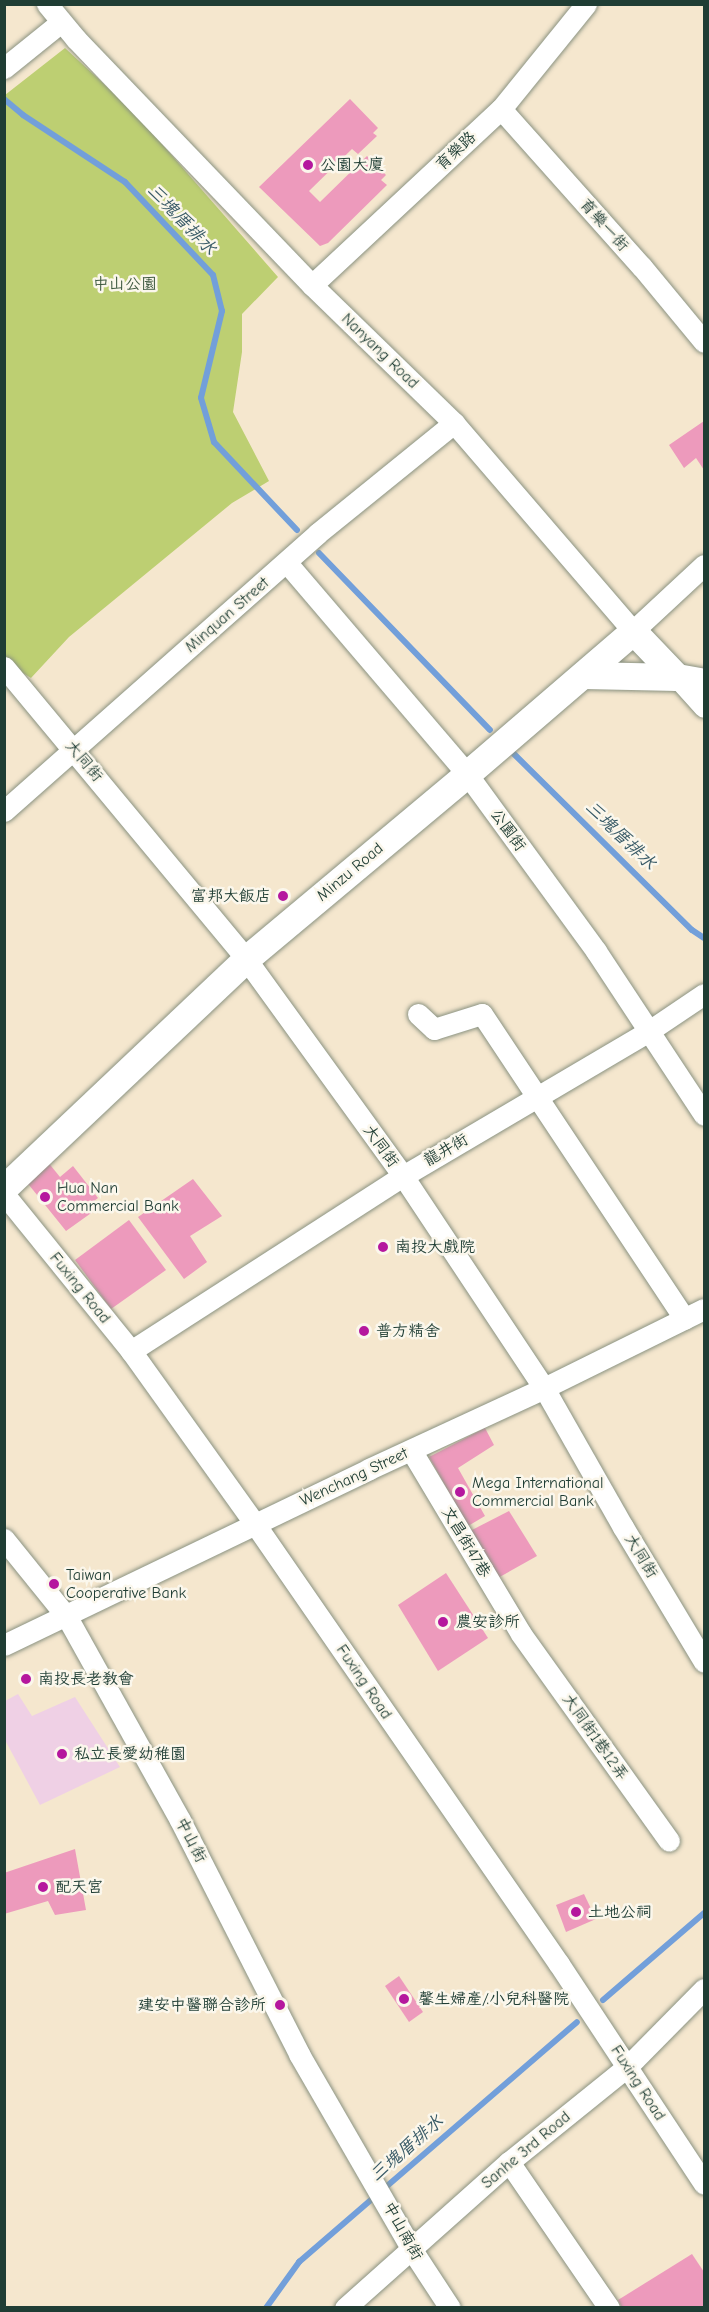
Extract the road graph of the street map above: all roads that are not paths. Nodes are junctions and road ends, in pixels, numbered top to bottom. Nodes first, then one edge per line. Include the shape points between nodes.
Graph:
1 (46, 4) edge
2 (586, 4) edge
3 (61, 22) junction
4 (4, 68) edge
5 (501, 110) junction
6 (312, 285) junction
7 (705, 342) edge
8 (454, 423) junction
9 (287, 563) junction
10 (705, 565) edge
11 (633, 631) junction
12 (4, 667) edge
13 (584, 675) junction
14 (677, 677) junction
15 (705, 682) edge
16 (705, 707) edge
17 (74, 748) junction
18 (467, 774) junction
19 (4, 811) edge
20 (246, 959) junction
21 (705, 994) edge
22 (418, 1014) dead end
23 (649, 1031) junction
24 (538, 1097) junction
25 (705, 1115) edge
26 (403, 1176) junction
27 (4, 1188) edge
28 (4, 1194) edge
29 (705, 1309) edge
30 (684, 1319) junction
31 (131, 1351) junction
32 (544, 1388) junction
33 (411, 1450) junction
34 (255, 1524) junction
35 (4, 1539) edge
36 (67, 1617) junction
37 (521, 1634) joint
38 (4, 1646) edge
39 (705, 1662) edge
40 (669, 1841) dead end
41 (705, 1989) edge
42 (627, 2066) junction
43 (364, 2162) joint
44 (509, 2162) junction
45 (705, 2184) edge
46 (412, 2250) junction
47 (345, 2307) edge
48 (450, 2307) edge
49 (609, 2307) edge

1 - 3 street, Nanyang Road
2 - 5 street, 育樂路
3 - 4 street
3 - 6 street, Nanyang Road
5 - 6 street, 育樂路
5 - 7 street, 育樂一街
6 - 8 street, Nanyang Road
8 - 9 street, Minquan Street via 318,532
8 - 11 street, Nanyang Road
9 - 17 street, Minquan Street
9 - 18 street, 公園街
10 - 11 street, Minzu Road
11 - 13 main road, Minzu Road
11 - 14 main road, Nanyang Road
12 - 17 street, 大同街
13 - 14 main road
13 - 18 main road, Minzu Road
14 - 15 main road
14 - 16 street, Nanyang Road
17 - 19 street, Minquan Street
17 - 20 street, 大同街
18 - 20 main road, Minzu Road
18 - 23 street, 公園街
20 - 26 street, 大同街
20 - 27 main road, Minzu Road
21 - 23 street, 龍井街
22 - 24 street via 434,1029 482,1014
23 - 24 street, 龍井街
23 - 25 street, 公園街
24 - 26 street, 龍井街
24 - 30 street
26 - 31 street, 龍井街
26 - 32 street, 大同街
28 - 31 street, Fuxing Road
29 - 30 street, Wenchang Street
30 - 32 street, Wenchang Street
31 - 34 street, Fuxing Road
32 - 33 street, Wenchang Street
32 - 39 street, 大同街
33 - 34 street, Wenchang Street
33 - 37 street, 文昌街47巷
34 - 36 street, Wenchang Street
34 - 42 street, Fuxing Road
35 - 36 street, 中山街
36 - 38 street, Wenchang Street
36 - 43 street, 中山街 via 180,1820 299,2054
37 - 40 street, 大同街1巷12弄
41 - 42 street, Sanhe 3rd Road
42 - 44 street, Sanhe 3rd Road
42 - 45 street, Fuxing Road
43 - 46 street, 中山南街
44 - 46 street, Sanhe 3rd Road
44 - 49 street
46 - 47 street, Sanhe 3rd Road
46 - 48 street, 中山南街

